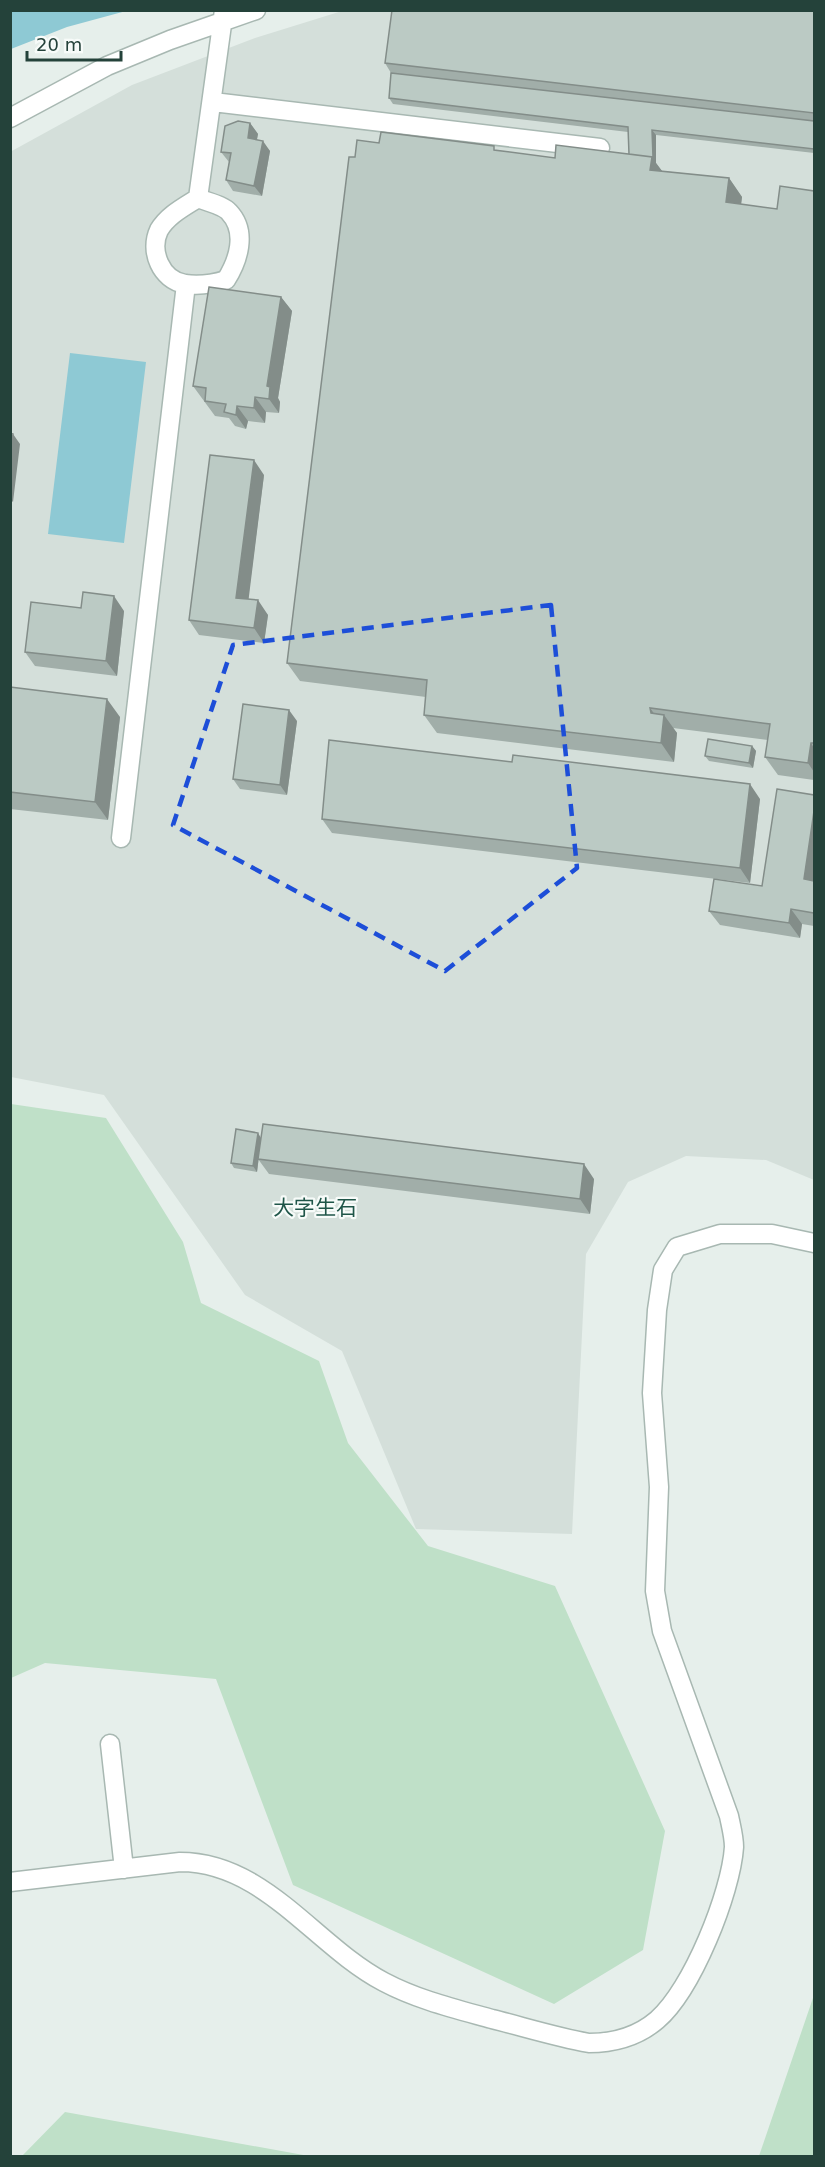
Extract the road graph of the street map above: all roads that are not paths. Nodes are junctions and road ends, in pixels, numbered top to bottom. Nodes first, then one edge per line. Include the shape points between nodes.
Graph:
1 (256, 10) edge
2 (223, 16) edge
3 (213, 102) junction
4 (10, 118) edge
5 (600, 148) edge
6 (198, 198) junction
7 (186, 284) junction
8 (121, 838) dead end
9 (814, 1244) edge
10 (110, 1744) dead end
11 (124, 1869) junction
12 (10, 1882) edge

1 - 2 street
2 - 3 street
2 - 4 street via 107,66
3 - 5 street
3 - 6 street
6 - 7 street via 169,217 155,242 156,257 165,273
6 - 7 street via 229,211 237,225 240,244 237,263 226,280 210,285
7 - 8 street
9 - 11 street via 772,1234 720,1234 677,1247 663,1270 652,1393 659,1487 655,1591 662,1631 726,1805 734,1845 729,1879 703,1946 676,1999 657,2020 636,2034 610,2043 589,2043 450,2007 381,1981 259,1888 220,1867 180,1862
10 - 11 street
11 - 12 street

